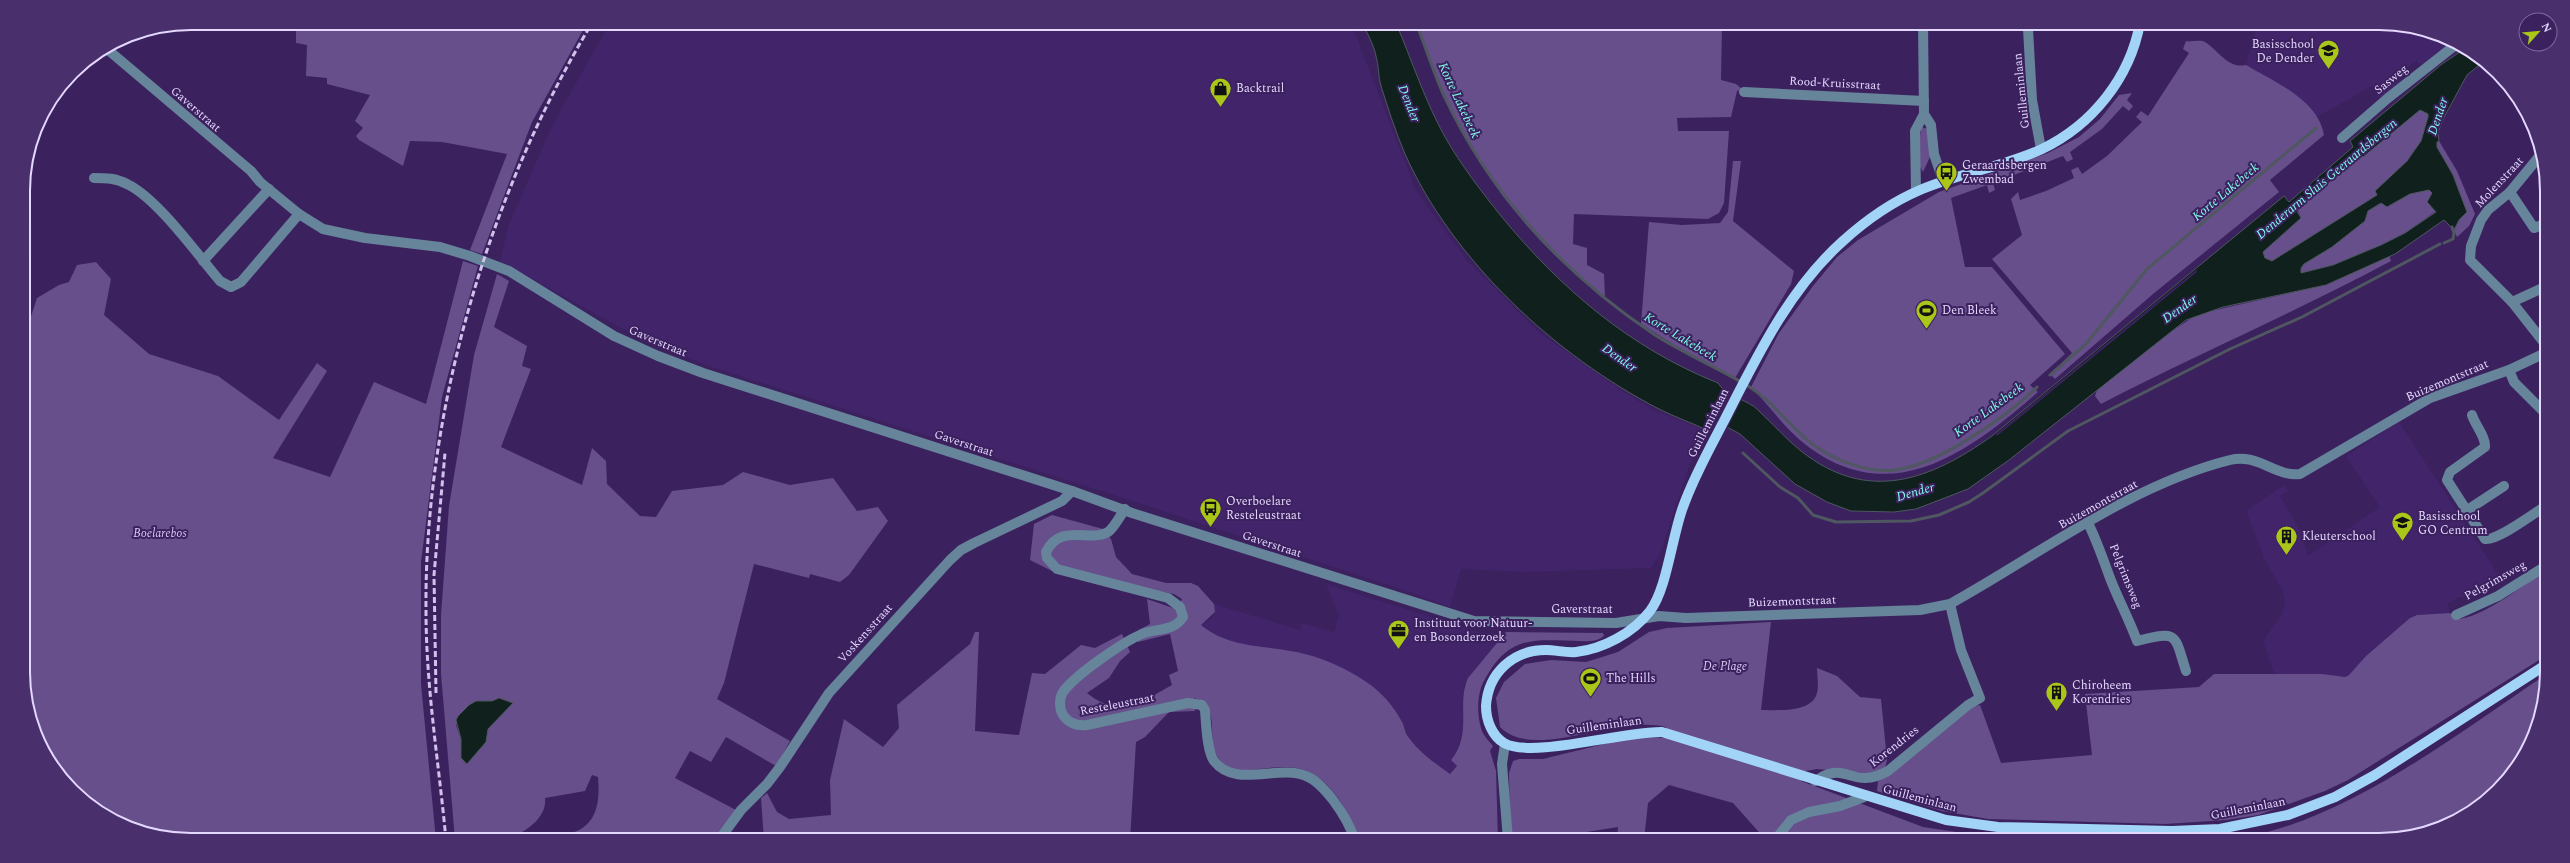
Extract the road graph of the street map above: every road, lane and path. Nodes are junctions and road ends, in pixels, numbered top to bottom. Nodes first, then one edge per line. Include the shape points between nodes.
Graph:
1 (1923, 30) edge
2 (2028, 30) edge
3 (2138, 30) edge
4 (2452, 48) edge
5 (110, 52) edge
6 (1744, 92) dead end
7 (1924, 101) junction
8 (1924, 114) junction
9 (2342, 138) dead end
10 (2041, 149) junction
11 (2537, 159) edge
12 (94, 178) dead end
13 (1942, 181) junction
14 (269, 190) junction
15 (1916, 191) junction
16 (2510, 192) junction
17 (299, 214) junction
18 (2540, 226) edge
19 (203, 261) junction
20 (2540, 289) edge
21 (2512, 302) junction
22 (2540, 338) edge
23 (2540, 355) edge
24 (2509, 370) junction
25 (2540, 408) edge
26 (2472, 415) dead end
27 (2504, 486) dead end
28 (1072, 491) junction
29 (1125, 509) junction
30 (2540, 510) edge
31 (2466, 511) junction
32 (2088, 523) junction
33 (2540, 570) edge
34 (1950, 604) junction
35 (2456, 615) dead end
36 (1643, 619) junction
37 (2540, 669) edge
38 (2186, 671) dead end
39 (1505, 744) junction
40 (1815, 781) junction
41 (1864, 797) junction
42 (724, 833) edge
43 (1352, 833) edge
44 (1507, 833) edge
45 (1781, 833) edge

1 - 7 street
2 - 10 street, Guilleminlaan via 2032,100
3 - 10 main road, Guilleminlaan via 2134,50 2113,90 2084,120
4 - 9 street, Sasweg
5 - 14 street, Gaverstraat via 251,171
6 - 7 street, Rood-Kruisstraat
7 - 8 street
8 - 13 street via 1931,125 1934,154
8 - 15 street via 1915,131
10 - 13 main road, Guilleminlaan
11 - 16 street, Molenstraat
12 - 19 street via 113,179 128,184 154,206
13 - 15 main road, Guilleminlaan
14 - 17 street, Gaverstraat
14 - 19 street
15 - 36 main road, Guilleminlaan via 1870,219 1842,242 1808,278 1748,373 1708,451 1680,515 1659,600
16 - 18 street via 2530,224 2534,228
16 - 21 street, Molenstraat via 2488,210 2481,220 2471,246 2470,260
17 - 19 street via 241,282 231,287 220,281
17 - 28 street, Gaverstraat via 322,229 365,238 440,247 484,261 520,277 614,336 658,356 703,373
20 - 21 street
21 - 22 street, Molenstraat
23 - 24 street, Buizemontstraat
24 - 25 street via 2514,382
24 - 32 street, Buizemontstraat via 2430,398 2300,474 2291,475 2255,460 2231,460 2137,495
26 - 31 street via 2477,430 2485,441 2484,450 2447,476 2450,486
27 - 31 street
28 - 29 street, Gaverstraat
28 - 42 street, Voskensstraat via 1062,501 974,543 950,560 829,693 771,778 741,810
29 - 36 street, Gaverstraat via 1474,621 1616,623
29 - 43 street, Resteleustraat via 1108,532 1073,534 1054,541 1046,552 1047,558 1058,569 1168,598 1180,607 1183,618 1173,627 1143,633 1083,674 1064,692 1060,708 1064,715 1075,725 1087,726 1188,703 1202,706 1205,710 1213,760 1221,768 1238,775 1288,772 1307,776 1317,782 1338,806
30 - 31 street via 2488,539
32 - 34 street, Buizemontstraat
32 - 38 street, Pelgrimsweg via 2101,548 2110,579 2127,612 2138,645 2161,635 2171,637 2180,645 2180,663
33 - 35 street, Pelgrimsweg via 2498,596
34 - 36 street, Buizemontstraat via 1920,610 1686,618 1659,616
34 - 40 street, Korendries via 1962,650 1979,696 1888,771 1876,777 1855,778 1830,774
36 - 39 main road, Guilleminlaan via 1608,644 1575,652 1544,650 1521,653 1502,666 1489,688 1486,710 1491,730
37 - 41 main road, Guilleminlaan via 2375,775 2335,797 2288,815 2253,823 2220,829 2172,831 1998,827 1946,820
39 - 40 main road, Guilleminlaan via 1538,749 1642,731 1662,732
39 - 44 street via 1502,764
40 - 41 main road, Guilleminlaan
41 - 45 street via 1840,806 1809,812 1791,820

